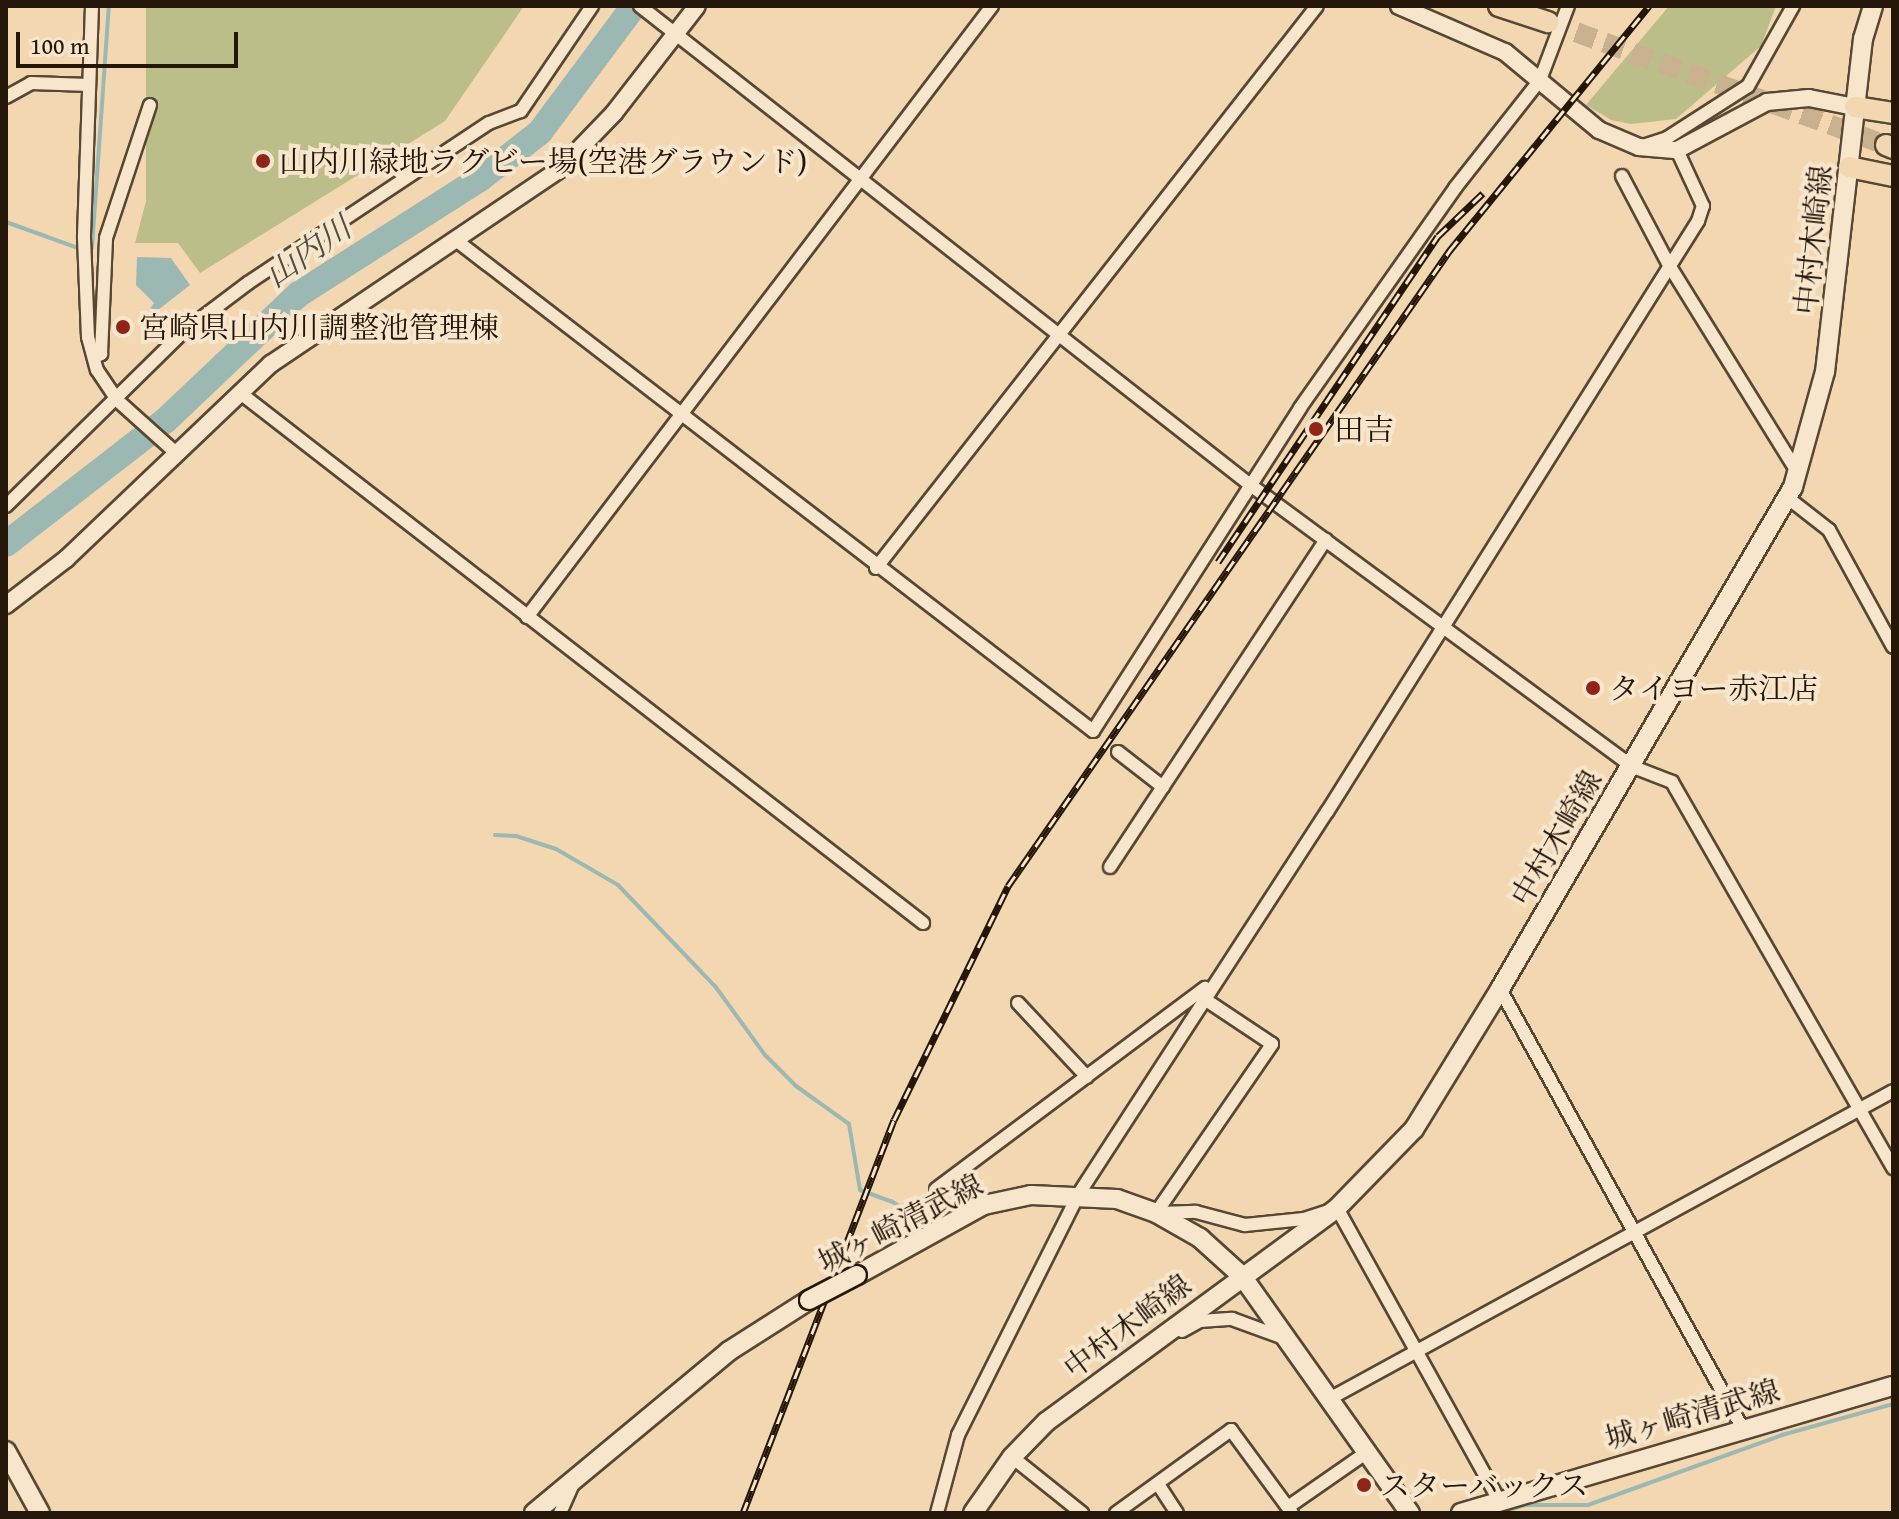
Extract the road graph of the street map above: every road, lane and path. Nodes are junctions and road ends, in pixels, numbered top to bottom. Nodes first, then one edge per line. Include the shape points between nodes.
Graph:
1 (92, 6) edge
2 (592, 6) edge
3 (640, 6) edge
4 (697, 6) edge
5 (992, 6) edge
6 (1317, 6) edge
7 (1399, 6) edge
8 (1499, 6) edge
9 (1568, 6) edge
10 (1793, 6) edge
11 (1873, 6) edge
12 (1548, 22) tunnel mouth
13 (673, 31) junction
14 (1540, 80) junction
15 (89, 85) junction
16 (6, 97) edge
17 (150, 105) dead end
18 (1855, 107) junction
19 (1893, 113) edge
20 (1639, 147) junction
21 (1677, 150) junction
22 (1849, 167) junction
23 (1622, 176) dead end
24 (1893, 176) edge
25 (860, 179) junction
26 (457, 241) junction
27 (1669, 265) junction
28 (1061, 332) junction
29 (94, 357) junction
30 (239, 392) junction
31 (120, 404) junction
32 (678, 415) junction
33 (170, 448) junction
34 (1798, 473) junction
35 (1249, 484) junction
36 (1788, 498) junction
37 (6, 506) edge
38 (1326, 540) junction
39 (876, 568) junction
40 (6, 605) edge
41 (1893, 615) edge
42 (527, 617) junction
43 (1880, 623) junction
44 (1441, 625) junction
45 (1893, 647) edge
46 (1118, 752) dead end
47 (1631, 766) junction
48 (1163, 787) junction
49 (1110, 867) dead end
50 (923, 923) dead end
51 (1211, 984) junction
52 (1500, 989) junction
53 (1203, 998) junction
54 (1018, 1003) dead end
55 (1087, 1077) junction
56 (1893, 1091) edge
57 (1861, 1109) junction
58 (1893, 1168) edge
59 (936, 1189) dead end
60 (1078, 1195) junction
61 (1337, 1208) junction
62 (1156, 1213) junction
63 (1635, 1233) junction
64 (1242, 1276) junction
65 (1143, 1348) junction
66 (1297, 1348) junction
67 (1418, 1351) junction
68 (1893, 1386) edge
69 (1331, 1398) junction
70 (1743, 1429) junction
71 (6, 1451) edge
72 (1367, 1452) junction
73 (1012, 1457) junction
74 (574, 1481) junction
75 (1158, 1484) junction
76 (1498, 1498) junction
77 (1290, 1510) edge
78 (40, 1513) edge
79 (534, 1513) edge
80 (560, 1513) edge
81 (937, 1513) edge
82 (973, 1513) edge
83 (1082, 1513) edge
84 (1116, 1513) edge
85 (1177, 1513) edge
86 (1410, 1513) edge
87 (1461, 1513) edge

1 - 15 street
2 - 31 street via 521,111 489,123 248,283 183,332
3 - 13 street
4 - 13 street
5 - 25 street
6 - 28 street
7 - 14 street via 1505,52
8 - 12 main road
9 - 14 street
10 - 20 street via 1748,86 1667,138
11 - 18 main road, 中村木崎線 via 1863,39
13 - 25 street
13 - 26 street via 587,144 530,193
14 - 20 street via 1599,130
14 - 35 street via 1455,188
15 - 16 street via 31,83
15 - 29 street via 83,311
17 - 29 street via 106,238 101,354
18 - 19 main road
18 - 21 street via 1809,98 1767,102
18 - 22 main road, 中村木崎線
20 - 21 street
21 - 27 street via 1703,206
22 - 24 main road
22 - 34 main road, 中村木崎線 via 1825,372
23 - 27 street
25 - 28 street
25 - 32 street
26 - 30 street via 313,334
26 - 32 street
27 - 34 street
27 - 44 street
28 - 35 street
28 - 39 street
29 - 31 street
30 - 33 street
30 - 42 street
31 - 33 street
31 - 37 street
32 - 39 street
32 - 42 street
33 - 40 street via 66,559
34 - 36 main road, 中村木崎線
35 - 38 street
35 - 39 street via 1093,731
36 - 43 street via 1829,530
36 - 47 main road, 中村木崎線
38 - 44 street
38 - 48 street
41 - 43 street
42 - 50 street
43 - 45 street
44 - 47 street
44 - 51 street via 1327,812
46 - 48 street
47 - 52 main road, 中村木崎線
47 - 57 street via 1672,782
48 - 49 street
51 - 53 street
51 - 55 street
52 - 61 main road, 中村木崎線 via 1414,1129
52 - 63 street
53 - 60 street
53 - 62 street via 1272,1044
54 - 55 street
55 - 59 street
56 - 57 street
57 - 58 street
57 - 63 street
60 - 62 main road, 城ヶ崎清武線 via 1117,1199
60 - 74 main road, 城ヶ崎清武線, bridge via 1031,1195 984,1205 809,1300 729,1351
60 - 81 street via 958,1435
61 - 62 street via 1304,1219 1245,1225 1196,1212
61 - 64 main road, 中村木崎線
61 - 67 street
62 - 64 main road, 城ヶ崎清武線 via 1200,1238
63 - 67 street
63 - 70 street
64 - 65 main road, 中村木崎線
64 - 66 main road, 城ヶ崎清武線
65 - 66 street via 1200,1321 1232,1319 1272,1330
65 - 73 main road, 中村木崎線 via 1046,1422
66 - 69 main road, 城ヶ崎清武線
67 - 69 street
67 - 76 street
68 - 70 main road, 城ヶ崎清武線
69 - 72 main road, 城ヶ崎清武線
70 - 76 main road, 城ヶ崎清武線
71 - 78 main road
72 - 77 street
72 - 86 main road, 城ヶ崎清武線
73 - 82 main road, 中村木崎線
73 - 83 street
74 - 79 main road, 城ヶ崎清武線
74 - 80 street
75 - 77 street via 1231,1430
75 - 84 street
75 - 85 street
76 - 87 main road, 城ヶ崎清武線

